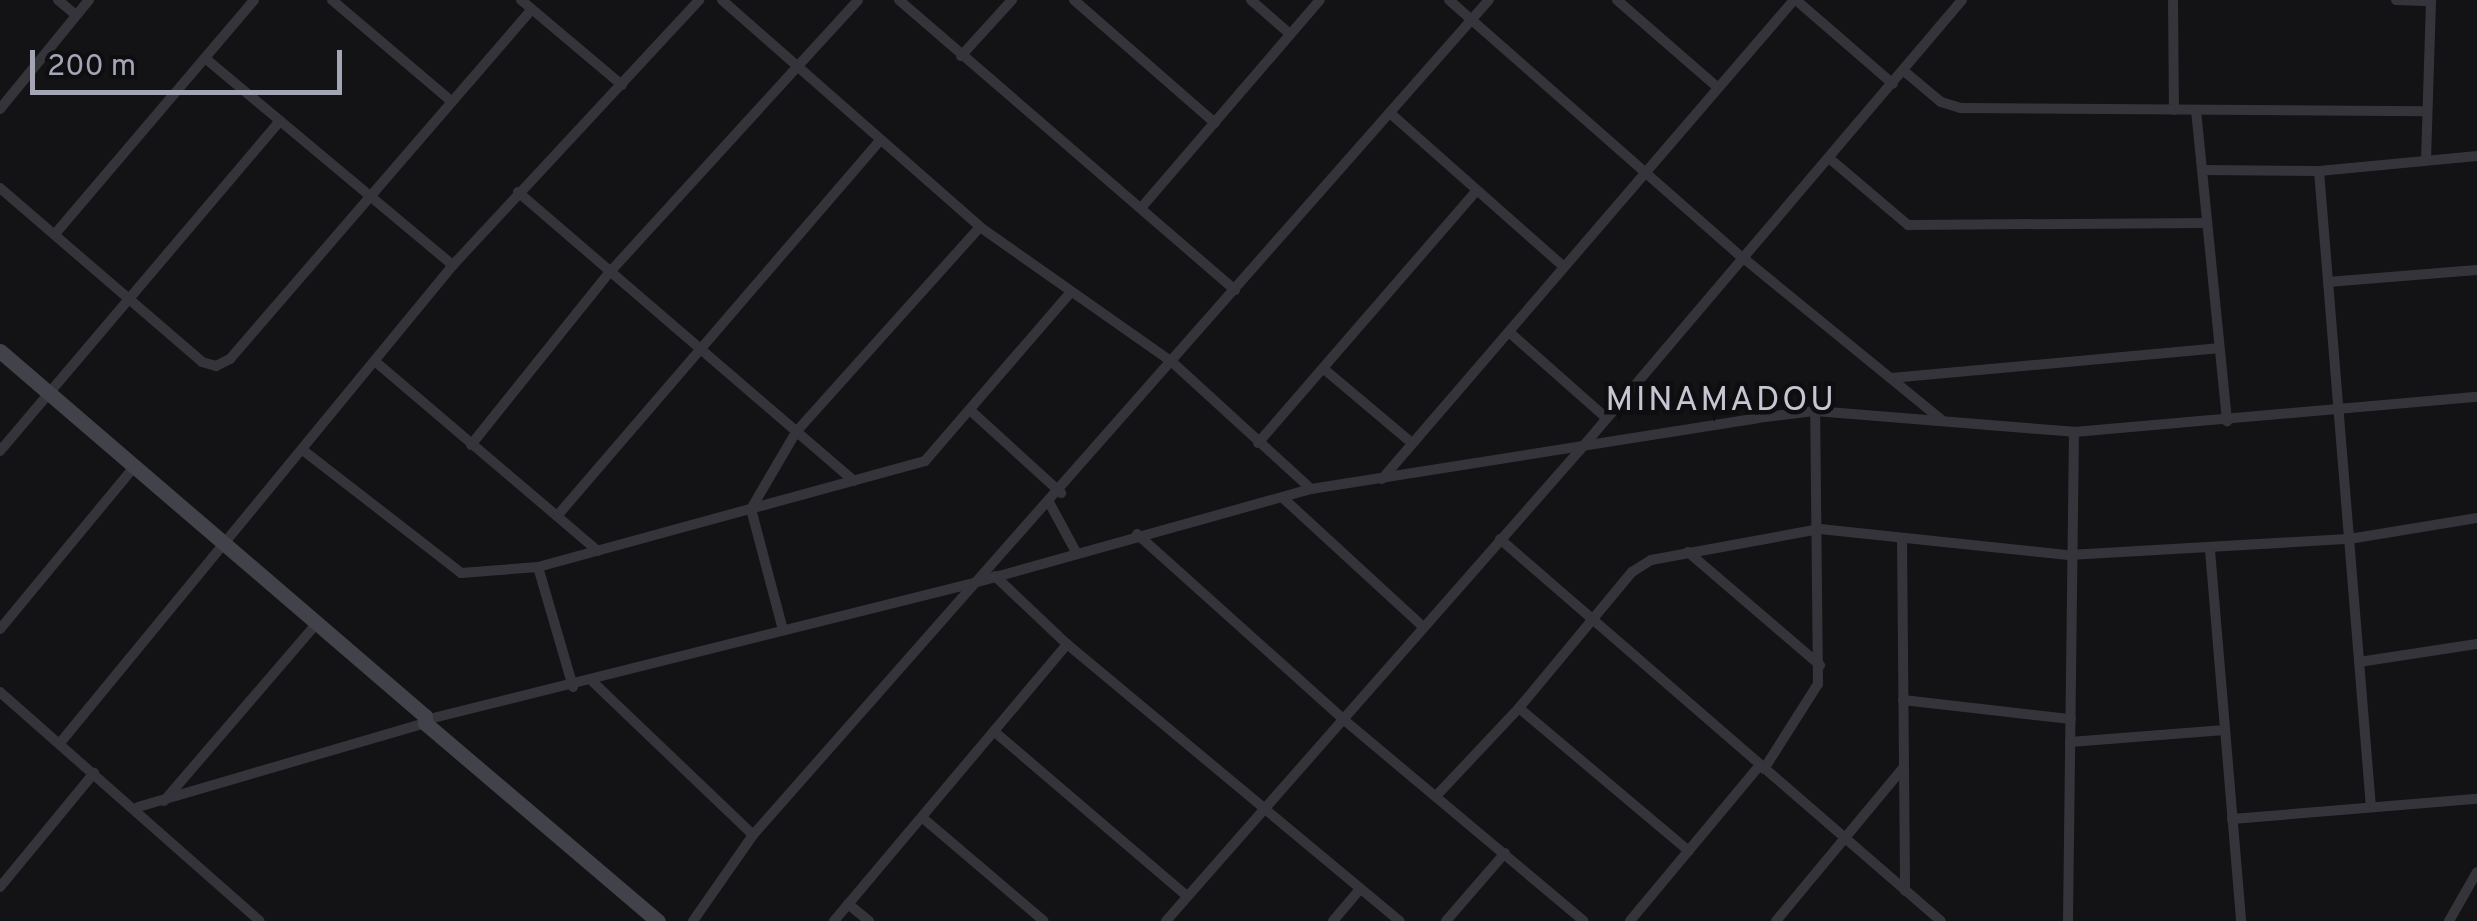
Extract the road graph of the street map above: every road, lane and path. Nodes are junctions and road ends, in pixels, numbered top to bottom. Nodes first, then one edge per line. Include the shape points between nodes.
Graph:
1 (58, 0) edge
2 (89, 0) edge
3 (254, 0) edge
4 (332, 0) edge
5 (521, 0) edge
6 (699, 0) edge
7 (722, 0) edge
8 (858, 0) edge
9 (900, 0) edge
10 (1012, 0) edge
11 (1074, 0) edge
12 (1252, 0) edge
13 (1320, 0) edge
14 (1449, 0) edge
15 (1489, 0) edge
16 (1617, 0) edge
17 (1795, 0) edge
18 (1962, 0) edge
19 (2172, 0) edge
20 (2396, 0) edge
21 (2431, 1) edge
22 (532, 9) junction
23 (76, 15) junction
24 (1470, 18) junction
25 (1290, 34) junction
26 (962, 56) junction
27 (205, 58) junction
28 (796, 63) junction
29 (1904, 72) junction
30 (1893, 84) junction
31 (622, 85) junction
32 (1717, 87) junction
33 (452, 101) junction
34 (0, 109) edge
35 (2174, 110) junction
36 (2196, 110) junction
37 (2426, 112) junction
38 (1390, 113) junction
39 (280, 121) junction
40 (1215, 123) junction
41 (879, 141) junction
42 (2477, 156) edge
43 (1829, 158) junction
44 (2426, 160) junction
45 (1646, 168) junction
46 (2202, 170) junction
47 (2319, 170) junction
48 (0, 188) edge
49 (1476, 191) junction
50 (518, 192) junction
51 (368, 196) junction
52 (1141, 208) junction
53 (2207, 223) junction
54 (980, 227) junction
55 (55, 234) junction
56 (1742, 257) junction
57 (453, 265) junction
58 (1564, 266) junction
59 (2477, 270) edge
60 (609, 273) junction
61 (2328, 282) junction
62 (1235, 290) junction
63 (1069, 294) junction
64 (130, 299) junction
65 (1509, 332) junction
66 (697, 346) junction
67 (2218, 348) junction
68 (0, 351) edge
69 (1171, 361) junction
70 (378, 363) junction
71 (1324, 369) junction
72 (1890, 378) junction
73 (48, 392) junction
74 (2477, 397) edge
75 (2340, 410) junction
76 (970, 412) junction
77 (1815, 412) junction
78 (1605, 417) junction
79 (1942, 420) junction
80 (2227, 421) junction
81 (796, 432) junction
82 (2074, 432) junction
83 (1258, 443) junction
84 (1412, 443) junction
85 (471, 445) junction
86 (1580, 450) junction
87 (0, 451) edge
88 (304, 451) junction
89 (134, 467) junction
90 (1382, 480) junction
91 (854, 481) junction
92 (1311, 490) junction
93 (1060, 493) junction
94 (1283, 498) junction
95 (1050, 504) junction
96 (751, 509) junction
97 (556, 516) junction
98 (2477, 518) edge
99 (1820, 529) junction
100 (1138, 534) junction
101 (1902, 538) junction
102 (1500, 539) junction
103 (2349, 539) junction
104 (225, 548) junction
105 (2210, 550) junction
106 (598, 551) junction
107 (1076, 552) junction
108 (1688, 552) junction
109 (2068, 556) junction
110 (538, 567) junction
111 (996, 576) junction
112 (974, 583) junction
113 (1593, 618) junction
114 (316, 624) junction
115 (1422, 626) junction
116 (0, 629) edge
117 (783, 630) junction
118 (1067, 644) junction
119 (2477, 644) edge
120 (2359, 662) junction
121 (1820, 665) junction
122 (594, 682) junction
123 (573, 687) junction
124 (0, 692) edge
125 (1903, 700) junction
126 (1520, 708) junction
127 (1342, 718) junction
128 (429, 720) junction
129 (2071, 720) junction
130 (2225, 730) junction
131 (996, 733) junction
132 (2070, 742) junction
133 (60, 743) junction
134 (1762, 767) junction
135 (1904, 767) junction
136 (94, 772) junction
137 (1437, 795) junction
138 (2477, 799) edge
139 (164, 801) junction
140 (1264, 806) junction
141 (138, 808) junction
142 (2371, 808) junction
143 (924, 819) junction
144 (2232, 819) junction
145 (753, 836) junction
146 (1845, 839) junction
147 (1689, 851) junction
148 (1505, 852) junction
149 (2477, 872) edge
150 (0, 887) edge
151 (1360, 888) junction
152 (1905, 890) junction
153 (1187, 896) junction
154 (848, 904) junction
155 (260, 921) edge
156 (658, 921) edge
157 (693, 921) edge
158 (834, 921) edge
159 (869, 921) edge
160 (1044, 921) edge
161 (1166, 921) edge
162 (1333, 921) edge
163 (1400, 921) edge
164 (1446, 921) edge
165 (1584, 921) edge
166 (1630, 921) edge
167 (1776, 921) edge
168 (1941, 921) edge
169 (2068, 921) edge
170 (2241, 921) edge
171 (2449, 921) edge

1 - 23 street
2 - 23 street
3 - 27 street
4 - 33 street
5 - 22 street
6 - 31 street
7 - 28 street
8 - 28 street
9 - 26 street
10 - 26 street
11 - 40 street
12 - 25 street
13 - 25 street
14 - 24 street
15 - 24 street
16 - 32 street
17 - 30 street
17 - 32 street
18 - 29 street
19 - 35 street
20 - 21 street
21 - 37 street
22 - 31 street
22 - 33 street
23 - 34 street
24 - 38 street
24 - 45 street
25 - 40 street
26 - 52 street
27 - 39 street
27 - 55 street
28 - 41 street
28 - 60 street
29 - 30 street
29 - 35 street via 1941,102 1960,108
30 - 43 street
31 - 50 street
32 - 45 street
33 - 51 street
35 - 36 street
36 - 37 street
36 - 46 street
37 - 44 street
38 - 49 street
38 - 62 street
39 - 51 street
39 - 64 street
40 - 52 street
41 - 54 street
41 - 66 street
42 - 44 street
43 - 53 street via 1908,224
43 - 56 street
44 - 47 street
45 - 56 street
45 - 58 street
46 - 47 street
46 - 53 street
47 - 61 street
48 - 55 street
49 - 58 street
49 - 71 street
50 - 57 street
50 - 60 street
51 - 57 street
51 - 64 street via 222,363 202,362
52 - 62 street
53 - 67 street
54 - 63 street
54 - 81 street
55 - 64 street
56 - 72 street
56 - 78 street
57 - 70 street
58 - 65 street
59 - 61 street
60 - 66 street
60 - 85 street
61 - 75 street
62 - 69 street
63 - 69 street
63 - 76 street
64 - 73 street
65 - 78 street
65 - 84 street
66 - 81 street
66 - 97 street
67 - 72 street
67 - 80 street
68 - 73 street
69 - 83 street
69 - 93 street
70 - 85 street
70 - 88 street
71 - 83 street
71 - 84 street
72 - 79 street
73 - 87 street
73 - 89 street
74 - 75 street
75 - 80 street
75 - 103 street
76 - 91 street via 925,461
76 - 93 street
77 - 79 street
77 - 86 street
77 - 99 street
78 - 86 street
79 - 82 street
80 - 82 street
81 - 91 street
81 - 96 street
82 - 109 street
83 - 92 street
84 - 90 street
85 - 97 street
86 - 90 street
86 - 102 street
88 - 104 street
88 - 110 street via 461,573
89 - 104 street
89 - 116 street
90 - 92 street
91 - 96 street
92 - 94 street
93 - 95 street
94 - 100 street
94 - 115 street
95 - 107 street
95 - 112 street
96 - 106 street
96 - 117 street
97 - 106 street
98 - 103 street
99 - 101 street
99 - 108 street
99 - 121 street
100 - 107 street
100 - 127 street
101 - 109 street
101 - 125 street
102 - 113 street
102 - 115 street
103 - 105 street
103 - 120 street
104 - 114 street
104 - 133 street
105 - 109 street
105 - 130 street
106 - 110 street
107 - 111 street
108 - 113 street via 1642,564
108 - 121 street
109 - 129 street
110 - 123 street
111 - 112 street
111 - 118 street
112 - 117 street
112 - 145 street
113 - 126 street
113 - 134 street
114 - 128 street
114 - 139 street
115 - 127 street
117 - 122 street
118 - 131 street
118 - 140 street
119 - 120 street
120 - 142 street
121 - 134 street via 1810,703
122 - 123 street
122 - 145 street
123 - 128 street
124 - 133 street
125 - 129 street
125 - 135 street
126 - 137 street
126 - 147 street
127 - 137 street
127 - 140 street
128 - 139 street
128 - 156 street
129 - 132 street
130 - 132 street
130 - 144 street
131 - 143 street
131 - 153 street
132 - 169 street
133 - 136 street
134 - 146 street
134 - 147 street
135 - 146 street
135 - 152 street
136 - 141 street
136 - 150 street
137 - 148 street
138 - 142 street
139 - 141 street
140 - 151 street
140 - 153 street
141 - 155 street
142 - 144 street
143 - 154 street
143 - 160 street
144 - 170 street
145 - 157 street
146 - 152 street
146 - 167 street
147 - 166 street
148 - 164 street
148 - 165 street
149 - 171 street
151 - 162 street
151 - 163 street
152 - 168 street
153 - 161 street
154 - 158 street
154 - 159 street

